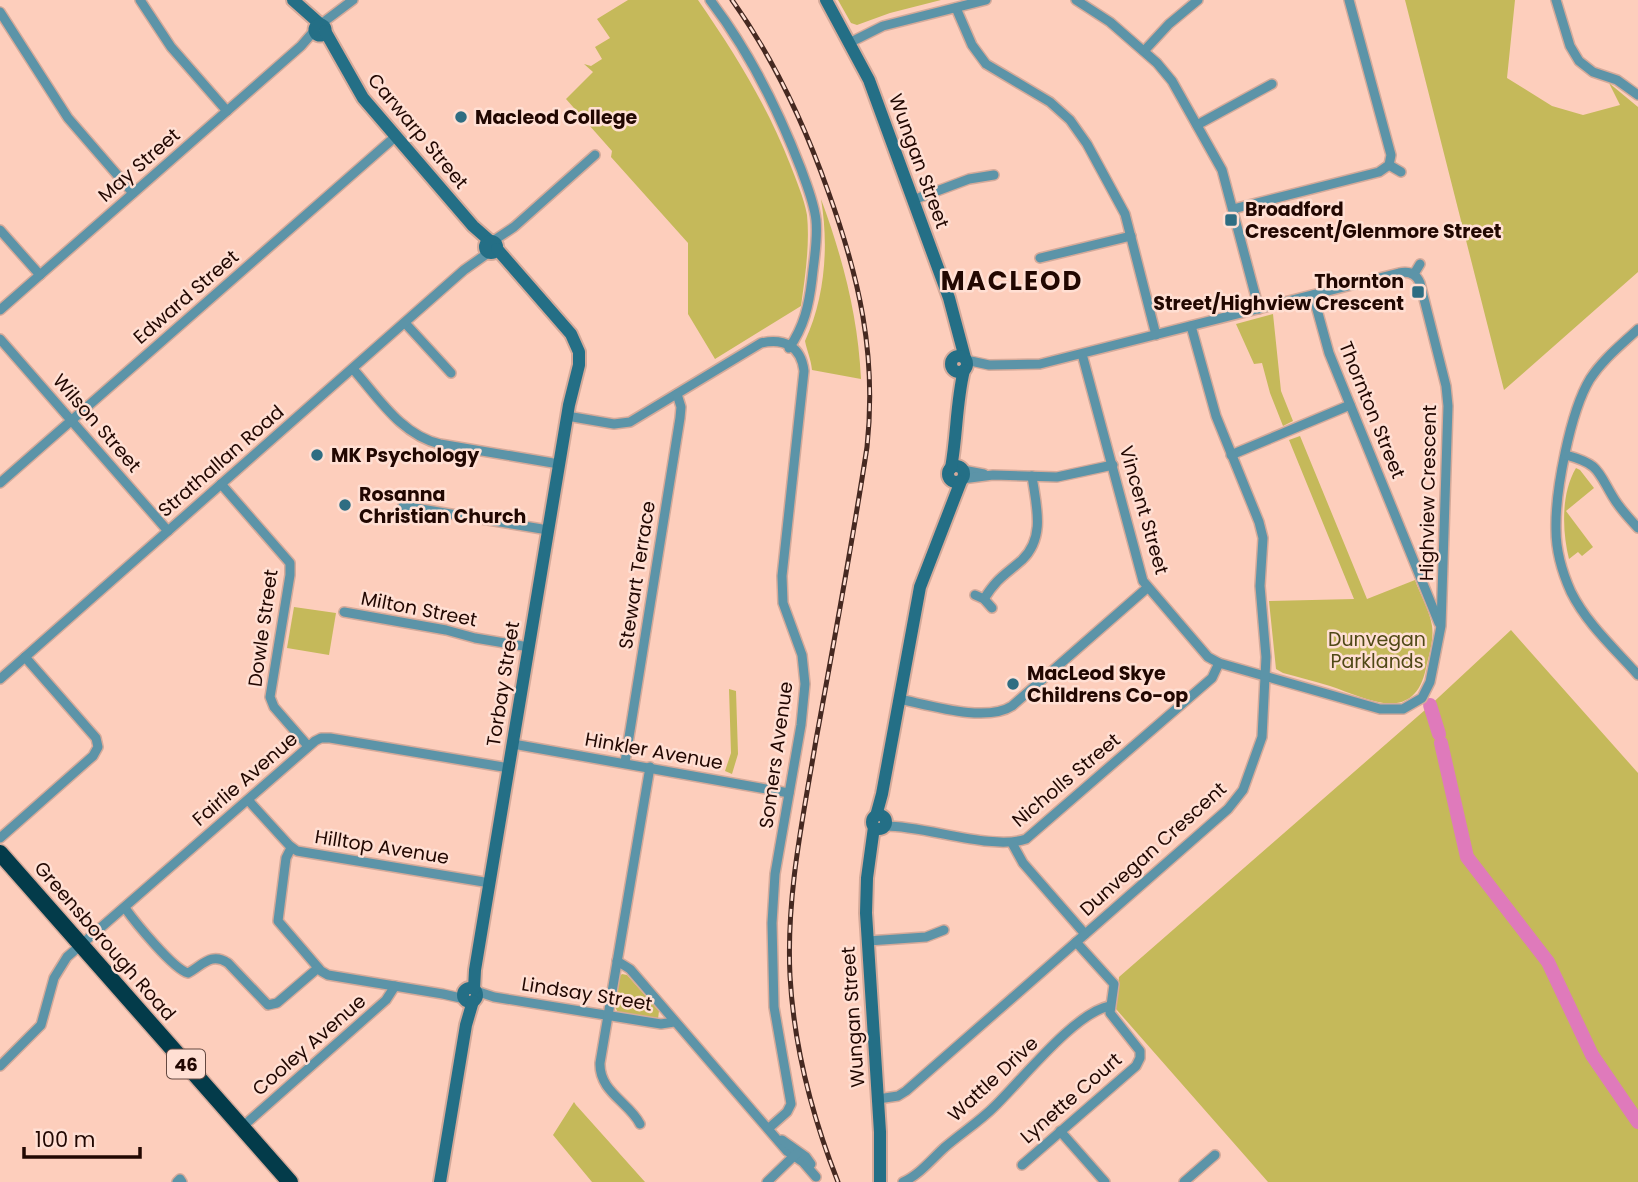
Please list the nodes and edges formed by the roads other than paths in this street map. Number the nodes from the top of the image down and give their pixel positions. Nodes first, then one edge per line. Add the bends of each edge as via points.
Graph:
1 (140, 0) edge
2 (353, 0) edge
3 (710, 0) edge
4 (824, 0) edge
5 (986, 0) edge
6 (1076, 0) edge
7 (1198, 0) edge
8 (1349, 0) edge
9 (1556, 0) edge
10 (296, 3) edge
11 (956, 8) junction
12 (0, 12) edge
13 (320, 30) junction
14 (849, 43) junction
15 (1143, 51) junction
16 (1272, 84) dead end
17 (1638, 95) edge
18 (227, 111) junction
19 (1197, 125) junction
20 (395, 137) junction
21 (595, 155) dead end
22 (1389, 164) junction
23 (1401, 172) dead end
24 (994, 176) dead end
25 (133, 193) junction
26 (913, 200) junction
27 (1233, 209) junction
28 (0, 230) edge
29 (1131, 236) junction
30 (491, 247) junction
31 (1040, 258) dead end
32 (1420, 264) dead end
33 (1413, 274) junction
34 (40, 275) junction
35 (1313, 295) junction
36 (1259, 309) junction
37 (0, 310) edge
38 (405, 323) junction
39 (1191, 326) junction
40 (1638, 329) edge
41 (1156, 335) junction
42 (0, 339) edge
43 (786, 346) junction
44 (576, 352) joint
45 (1083, 354) junction
46 (961, 364) junction
47 (353, 369) junction
48 (451, 373) dead end
49 (677, 394) junction
50 (1350, 405) junction
51 (568, 411) junction
52 (72, 421) junction
53 (1231, 454) junction
54 (1566, 455) junction
55 (559, 464) junction
56 (1113, 465) junction
57 (958, 474) junction
58 (1032, 476) junction
59 (0, 483) edge
60 (221, 484) junction
61 (403, 506) dead end
62 (1638, 528) edge
63 (548, 530) junction
64 (168, 531) junction
65 (1420, 575) junction
66 (1147, 588) junction
67 (1443, 588) junction
68 (975, 595) dead end
69 (984, 599) junction
70 (1442, 600) junction
71 (1429, 602) junction
72 (992, 608) dead end
73 (344, 612) dead end
74 (1441, 626) junction
75 (529, 647) junction
76 (25, 657) junction
77 (1219, 663) junction
78 (1638, 675) edge
79 (1266, 676) junction
80 (0, 679) edge
81 (899, 699) junction
82 (1409, 707) joint
83 (513, 744) junction
84 (308, 746) junction
85 (625, 762) junction
86 (650, 767) junction
87 (509, 768) junction
88 (789, 793) junction
89 (248, 800) junction
90 (881, 822) junction
91 (0, 838) edge
92 (1012, 843) junction
93 (291, 848) junction
94 (0, 853) edge
95 (490, 883) junction
96 (125, 908) junction
97 (944, 930) dead end
98 (1085, 934) junction
99 (868, 941) junction
100 (1076, 942) junction
101 (81, 946) junction
102 (617, 965) junction
103 (318, 968) junction
104 (395, 986) junction
105 (470, 995) junction
106 (1110, 1006) junction
107 (608, 1016) junction
108 (674, 1022) junction
109 (0, 1066) edge
110 (878, 1099) junction
111 (640, 1124) dead end
112 (242, 1127) junction
113 (769, 1128) junction
114 (1060, 1131) junction
115 (796, 1154) junction
116 (1215, 1155) dead end
117 (1022, 1165) dead end
118 (817, 1180) edge
119 (290, 1182) edge
120 (440, 1182) edge
121 (767, 1182) edge
122 (880, 1182) edge
123 (903, 1182) edge
124 (1105, 1182) edge
125 (1184, 1182) edge

1 - 18 street via 171,47
2 - 13 street, May Street
3 - 43 street via 765,87 811,197 816,239 810,301
4 - 14 street, Wungan Street
5 - 11 street
6 - 15 street via 1099,13
7 - 15 street
8 - 22 street via 1391,155
9 - 17 street via 1578,61
10 - 13 street, Carwarp Street
11 - 14 street via 883,26
11 - 29 street via 965,33 986,64 1050,102 1079,131 1120,203
12 - 25 street via 68,118
13 - 18 street, May Street
13 - 20 street, Carwarp Street via 363,99
14 - 26 street, Wungan Street via 869,80
15 - 19 street via 1172,80
16 - 19 street
18 - 25 street, May Street
19 - 27 street via 1222,170
20 - 30 street, Carwarp Street
20 - 52 street, Edward Street
21 - 30 street, Strathallan Road
22 - 23 street
22 - 27 street via 1379,172
24 - 26 street via 969,179
25 - 34 street, May Street
26 - 46 street, Wungan Street via 950,298
27 - 36 street
28 - 34 street
29 - 31 street
29 - 41 street
30 - 38 street, Strathallan Road
30 - 44 street, Carwarp Street
32 - 33 street
33 - 35 street via 1404,272
33 - 67 street, Highview Crescent via 1420,283 1448,398
34 - 37 street, May Street
35 - 36 street
35 - 50 street, Thornton Street via 1326,346
36 - 39 street
38 - 47 street, Strathallan Road
38 - 48 street
39 - 41 street
39 - 53 street, Dunvegan Crescent via 1212,405
40 - 54 street via 1589,381
41 - 45 street
42 - 52 street, Wilson Street
43 - 49 street via 764,342 752,347
43 - 88 street, Somers Avenue via 802,379 783,603 802,656 805,684
44 - 51 street, Torbay Street
45 - 46 street via 1034,365
45 - 56 street, Vincent Street
46 - 57 street, Wungan Street
47 - 55 street via 402,424 421,438
47 - 60 street, Strathallan Road
49 - 51 street via 625,424
49 - 85 street, Stewart Terrace via 680,418
50 - 53 street
50 - 65 street, Thornton Street
51 - 55 street, Torbay Street
52 - 59 street, Edward Street
52 - 64 street, Wilson Street
53 - 79 street, Dunvegan Crescent via 1263,538 1260,586
54 - 62 street via 1597,468
54 - 78 street via 1556,520 1561,567 1588,619
55 - 63 street, Torbay Street
56 - 58 street via 1068,476
56 - 66 street, Vincent Street
57 - 58 street
57 - 81 street, Wungan Street via 951,506 920,587
58 - 69 street via 1038,519 1035,541
60 - 64 street, Strathallan Road
60 - 84 street, Dowle Street via 290,563 271,701
61 - 63 street
63 - 75 street, Torbay Street
64 - 76 street, Strathallan Road
65 - 67 street via 1430,586
65 - 71 street, Thornton Street
66 - 77 street, Vincent Street via 1208,657
66 - 81 street via 1007,709 982,714
67 - 70 street, Highview Crescent
68 - 69 street
69 - 72 street
70 - 71 street
70 - 74 street, Highview Crescent
71 - 74 street, Thornton Street
73 - 75 street, Milton Street
74 - 82 street, Highview Crescent via 1428,688
75 - 83 street, Torbay Street
76 - 80 street, Strathallan Road
76 - 91 street via 96,738 98,747
77 - 79 street, Vincent Street
77 - 92 street, Nicholls Street via 1212,678 1047,822 1026,839
79 - 82 street, Vincent Street via 1364,706 1391,711
79 - 98 street, Dunvegan Crescent via 1261,744 1239,797
81 - 90 street, Wungan Street
83 - 85 street, Hinkler Avenue
83 - 87 street, Torbay Street
84 - 87 street, Fairlie Avenue via 330,738
84 - 89 street, Fairlie Avenue
85 - 86 street, Hinkler Avenue
86 - 88 street, Hinkler Avenue
86 - 102 street
87 - 95 street, Torbay Street
88 - 113 street, Somers Avenue via 774,888 772,943 774,1007 792,1104
89 - 93 street, Hilltop Avenue
89 - 96 street, Fairlie Avenue
90 - 92 street, Nicholls Street
90 - 99 street, Wungan Street via 872,849 866,897
92 - 98 street via 1023,863
93 - 95 street, Hilltop Avenue
93 - 103 street via 278,921
94 - 101 highway, Greensborough Road / 46
95 - 105 street, Torbay Street
96 - 101 street, Fairlie Avenue
96 - 103 street via 179,969 188,973 207,960 220,958 268,1005 277,1003
97 - 99 street via 926,937
98 - 100 street, Dunvegan Crescent
99 - 110 street, Wungan Street
100 - 106 street via 1114,984
100 - 110 street, Dunvegan Crescent via 906,1091
101 - 109 street, Fairlie Avenue via 66,957 57,972 36,1033
101 - 112 highway, Greensborough Road / 46
102 - 107 street
102 - 108 street, Lindsay Street via 635,978
103 - 104 street, Lindsay Street via 328,975
104 - 105 street, Lindsay Street
104 - 112 street, Cooley Avenue via 386,1000
105 - 107 street, Lindsay Street
105 - 120 street, Torbay Street
106 - 114 street, Lynette Court via 1112,1017 1141,1056 1136,1066
106 - 123 street, Wattle Drive via 1078,1024 992,1109
107 - 108 street, Lindsay Street via 666,1025
107 - 111 street via 602,1078
108 - 113 street, Lindsay Street
110 - 122 street, Wungan Street
112 - 119 highway, Greensborough Road / 46
113 - 115 street, Lindsay Street
114 - 117 street, Lynette Court
114 - 124 street
115 - 118 street, Lindsay Street via 811,1163
115 - 121 street
116 - 125 street

